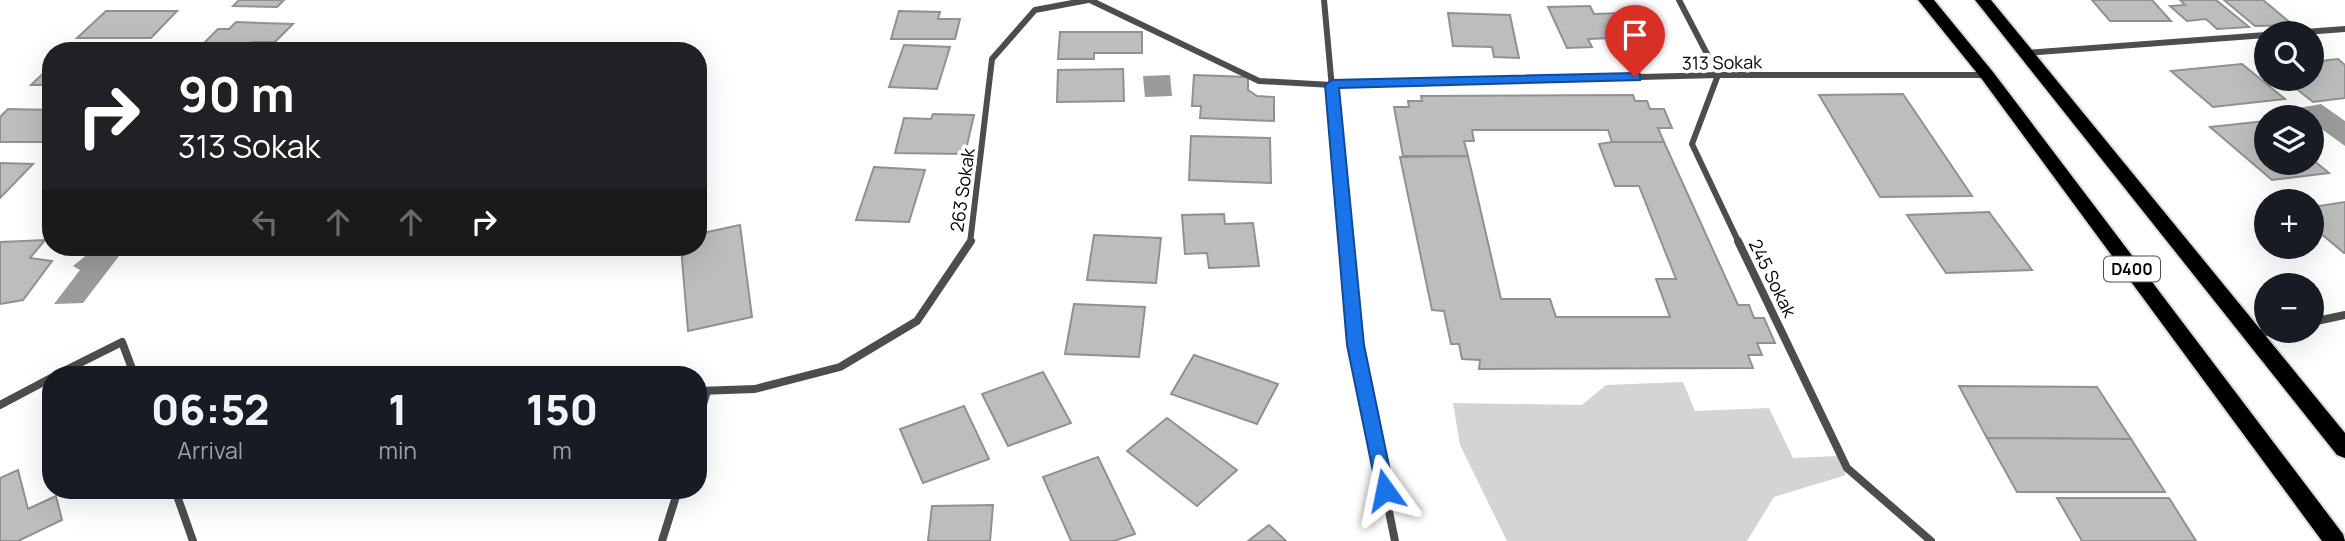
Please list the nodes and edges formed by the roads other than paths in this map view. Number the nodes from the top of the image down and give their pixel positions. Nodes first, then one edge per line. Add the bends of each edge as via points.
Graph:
1 (1089, 0) edge
2 (1324, 0) edge
3 (1679, 0) edge
4 (1926, 0) edge
5 (1983, 0) edge
6 (2345, 29) edge
7 (2324, 31) edge
8 (2254, 36) edge
9 (2026, 53) junction
10 (1718, 75) junction
11 (1987, 75) junction
12 (1332, 85) junction
13 (2345, 315) edge
14 (2324, 319) edge
15 (2254, 324) edge
16 (2269, 343) edge
17 (74, 366) edge
18 (131, 366) edge
19 (42, 383) edge
20 (707, 391) edge
21 (0, 405) edge
22 (2345, 449) edge
23 (177, 499) edge
24 (675, 499) edge
25 (193, 541) edge
26 (662, 541) edge
27 (1395, 541) edge
28 (1931, 541) edge
29 (2335, 541) edge

1 - 12 street, 263 Sokak via 1258,82
1 - 20 street, 263 Sokak via 1035,10 992,59 972,240 917,321 840,367 755,389
2 - 12 street
3 - 10 street
4 - 11 highway, D400
5 - 9 highway, D400
6 - 7 street
8 - 9 street
9 - 15 highway, D400
10 - 11 street, 313 Sokak
10 - 12 street, 313 Sokak
10 - 28 street, 245 Sokak via 1692,144 1847,468
11 - 29 highway, D400
12 - 27 street via 1356,345
13 - 14 street
16 - 22 highway, D400
17 - 18 street via 122,342
19 - 21 street
23 - 25 street
24 - 26 street

